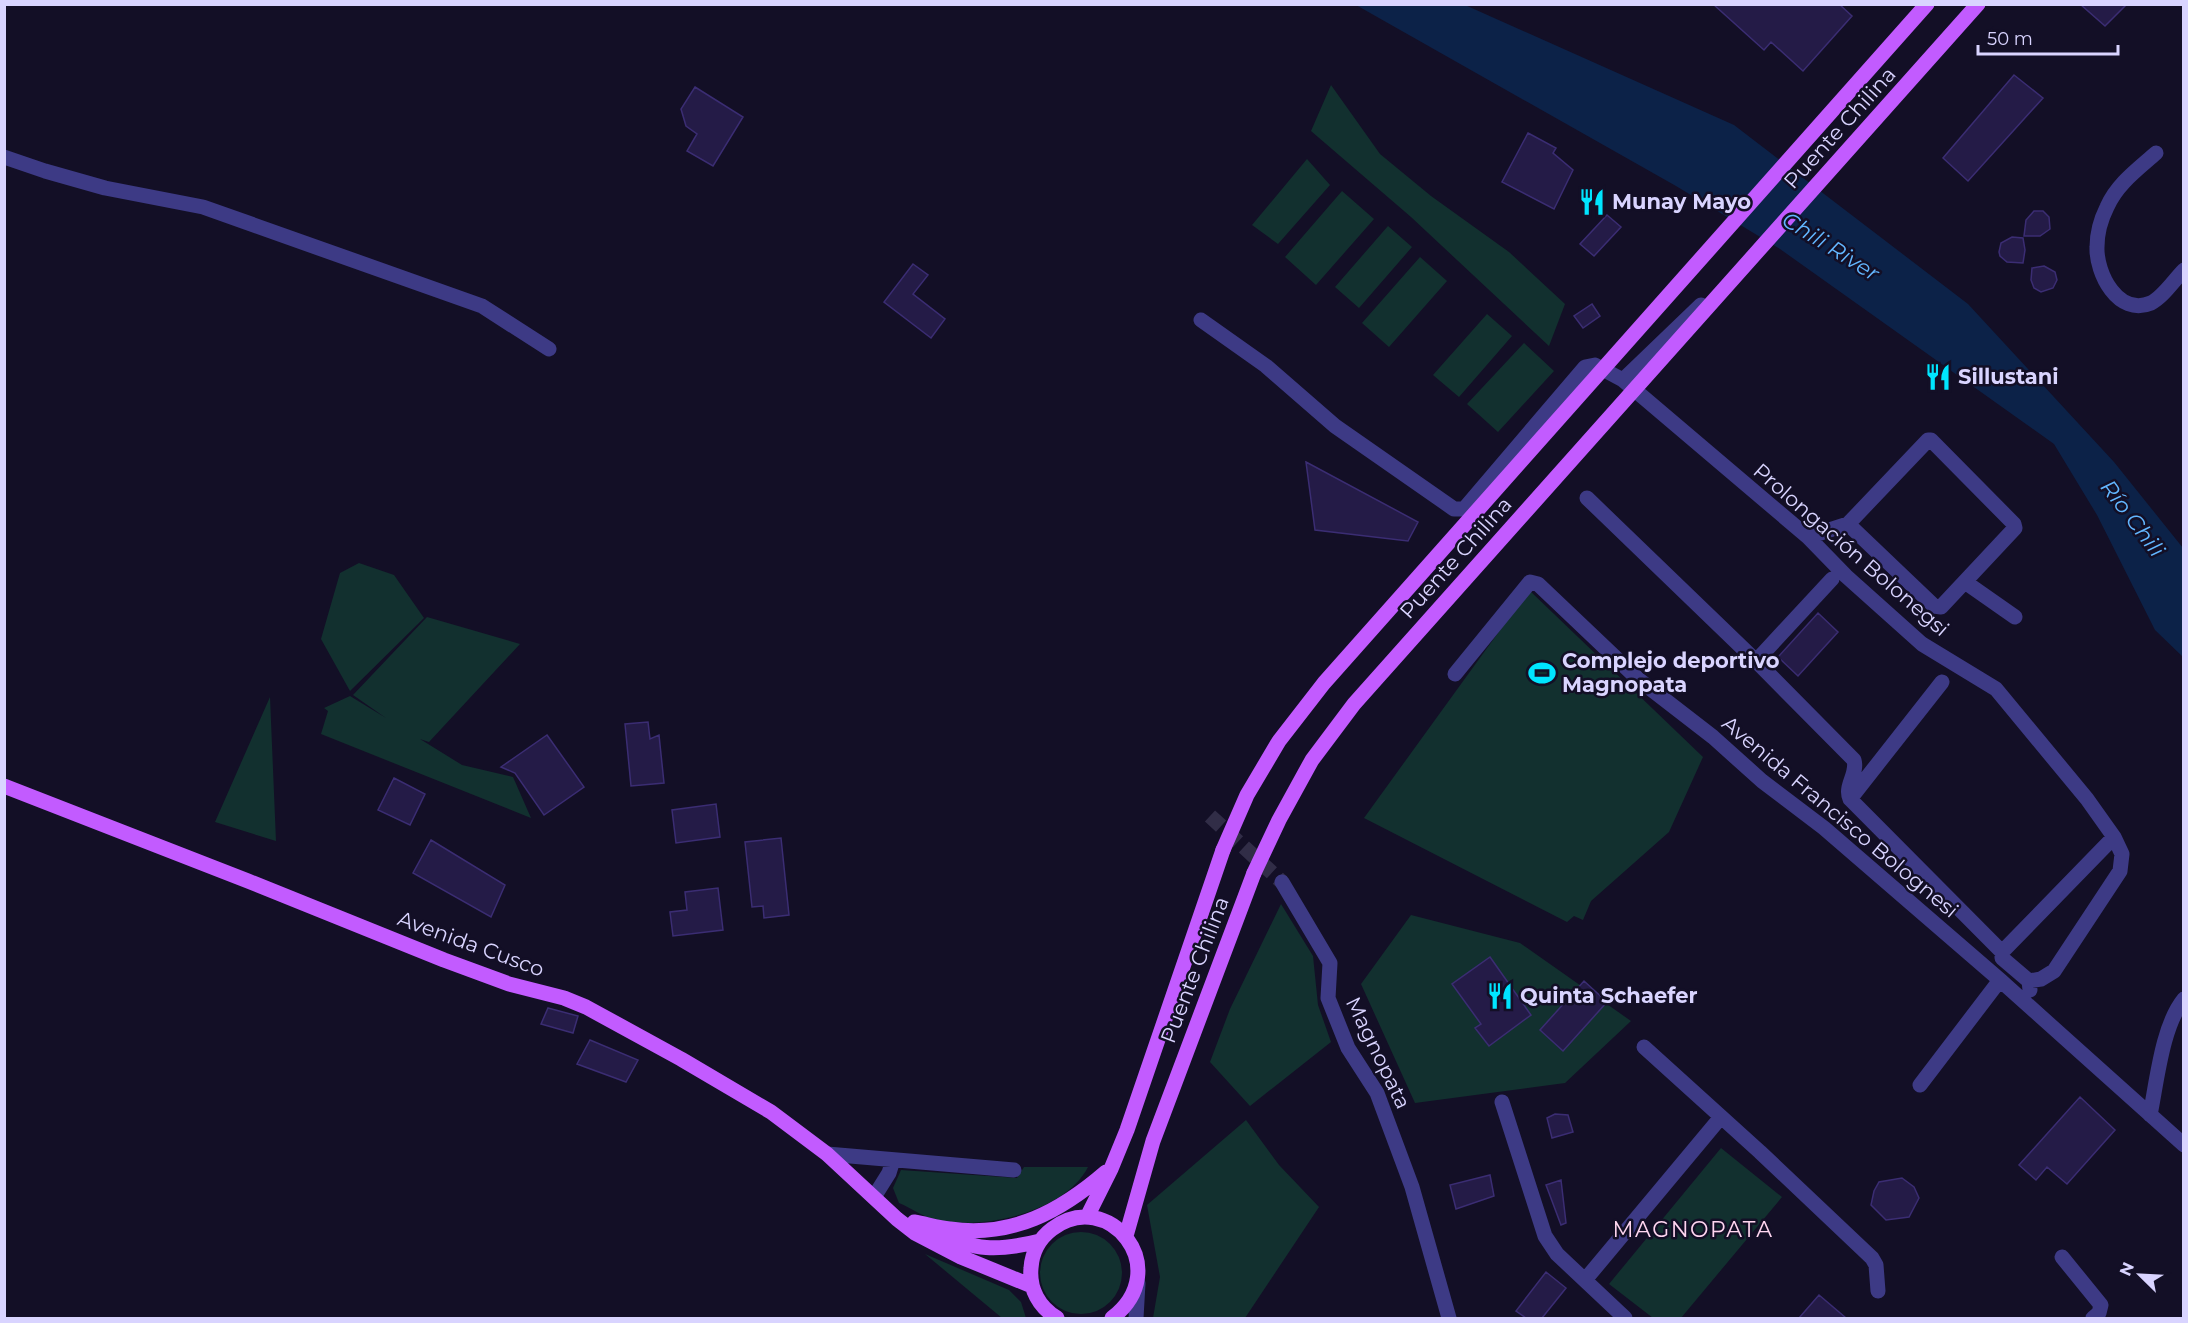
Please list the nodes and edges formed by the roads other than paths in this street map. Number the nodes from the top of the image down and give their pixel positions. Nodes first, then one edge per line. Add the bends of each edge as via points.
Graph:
1 (1927, 4) edge
2 (1978, 4) edge
3 (2156, 153) dead end
4 (4, 157) edge
5 (2184, 270) edge
6 (1724, 281) dead end
7 (1201, 320) dead end
8 (549, 349) dead end
9 (1623, 380) junction
10 (1587, 498) dead end
11 (1848, 524) junction
12 (1808, 537) junction
13 (1832, 579) dead end
14 (1965, 582) junction
15 (2015, 617) dead end
16 (1756, 661) junction
17 (1455, 674) dead end
18 (1942, 682) dead end
19 (4, 786) edge
20 (1850, 799) junction
21 (2114, 837) junction
22 (1282, 882) tunnel mouth
23 (2002, 954) junction
24 (2000, 980) junction
25 (2030, 981) junction
26 (2184, 999) edge
27 (2031, 1008) junction
28 (1644, 1047) dead end
29 (1920, 1085) dead end
30 (1502, 1102) dead end
31 (2150, 1115) junction
32 (1721, 1117) junction
33 (2184, 1145) edge
34 (827, 1154) junction
35 (893, 1160) junction
36 (1111, 1169) junction
37 (1014, 1170) dead end
38 (874, 1197) junction
39 (887, 1207) junction
40 (1087, 1217) junction
41 (914, 1222) junction
42 (1126, 1236) junction
43 (1040, 1240) junction
44 (2062, 1257) dead end
45 (1138, 1278) junction
46 (1585, 1280) junction
47 (1878, 1291) dead end
48 (1035, 1293) junction
49 (1038, 1318) edge
50 (1057, 1318) edge
51 (1112, 1318) edge
52 (1136, 1318) edge
53 (1449, 1318) edge
54 (1625, 1318) edge
55 (2093, 1318) edge

1 - 36 main road, Puente Chilina, bridge via 1324,683 1279,741 1247,795 1223,850
2 - 42 main road, Puente Chilina, bridge via 1354,704 1312,760 1254,873 1153,1141
3 - 5 street via 2125,181 2108,204 2098,232 2098,260 2117,296 2137,305 2155,301
4 - 8 street via 105,188 203,207 482,306
6 - 9 street
7 - 9 street, Prolongación Bolonegsi via 1266,366 1335,426 1460,511 1585,367 1595,365
9 - 12 street, Prolongación Bolonegsi
10 - 16 street
11 - 12 street
11 - 14 street via 1934,606 1941,607
11 - 14 street via 1925,441 1931,440 2015,528
12 - 21 street, Prolongación Bolonegsi via 1922,644 1996,689
13 - 16 street
14 - 15 street
16 - 20 street via 1854,760 1856,769 1847,792
17 - 24 street, Avenida Francisco Bolognesi via 1530,582 1538,584 1638,679 1824,828
18 - 20 street
19 - 34 main road, Avenida Cusco via 444,960 586,1007 771,1112
20 - 23 street
21 - 23 street
21 - 25 street via 2122,854 2120,871 2054,970
22 - 53 street, Magnopata via 1330,963 1328,998 1348,1048 1377,1092 1412,1187
23 - 25 street
24 - 27 street, Avenida Francisco Bolognesi
24 - 29 street
25 - 27 street
26 - 31 street via 2176,1008 2162,1054
27 - 31 street, Avenida Francisco Bolognesi
28 - 32 street
30 - 46 street via 1545,1236 1557,1254
31 - 33 street, Avenida Francisco Bolognesi
32 - 46 street
32 - 47 street via 1872,1258
34 - 35 street
34 - 38 main road, Avenida Cusco
35 - 37 street
35 - 38 street
36 - 40 main road, Puente Chilina
36 - 41 main road via 1052,1212 1020,1224 952,1230
38 - 39 main road, Avenida Cusco
39 - 41 main road, Avenida Cusco
39 - 48 main road, Avenida Cusco via 930,1242
40 - 42 main road via 1112,1225
40 - 43 main road via 1065,1221
41 - 43 main road, Avenida Cusco via 976,1247 998,1249
42 - 45 main road via 1136,1256
43 - 48 main road via 1031,1263
44 - 55 street via 2101,1305
45 - 51 main road via 1131,1299
45 - 52 street
46 - 54 street
48 - 49 main road
48 - 50 main road via 1044,1308

